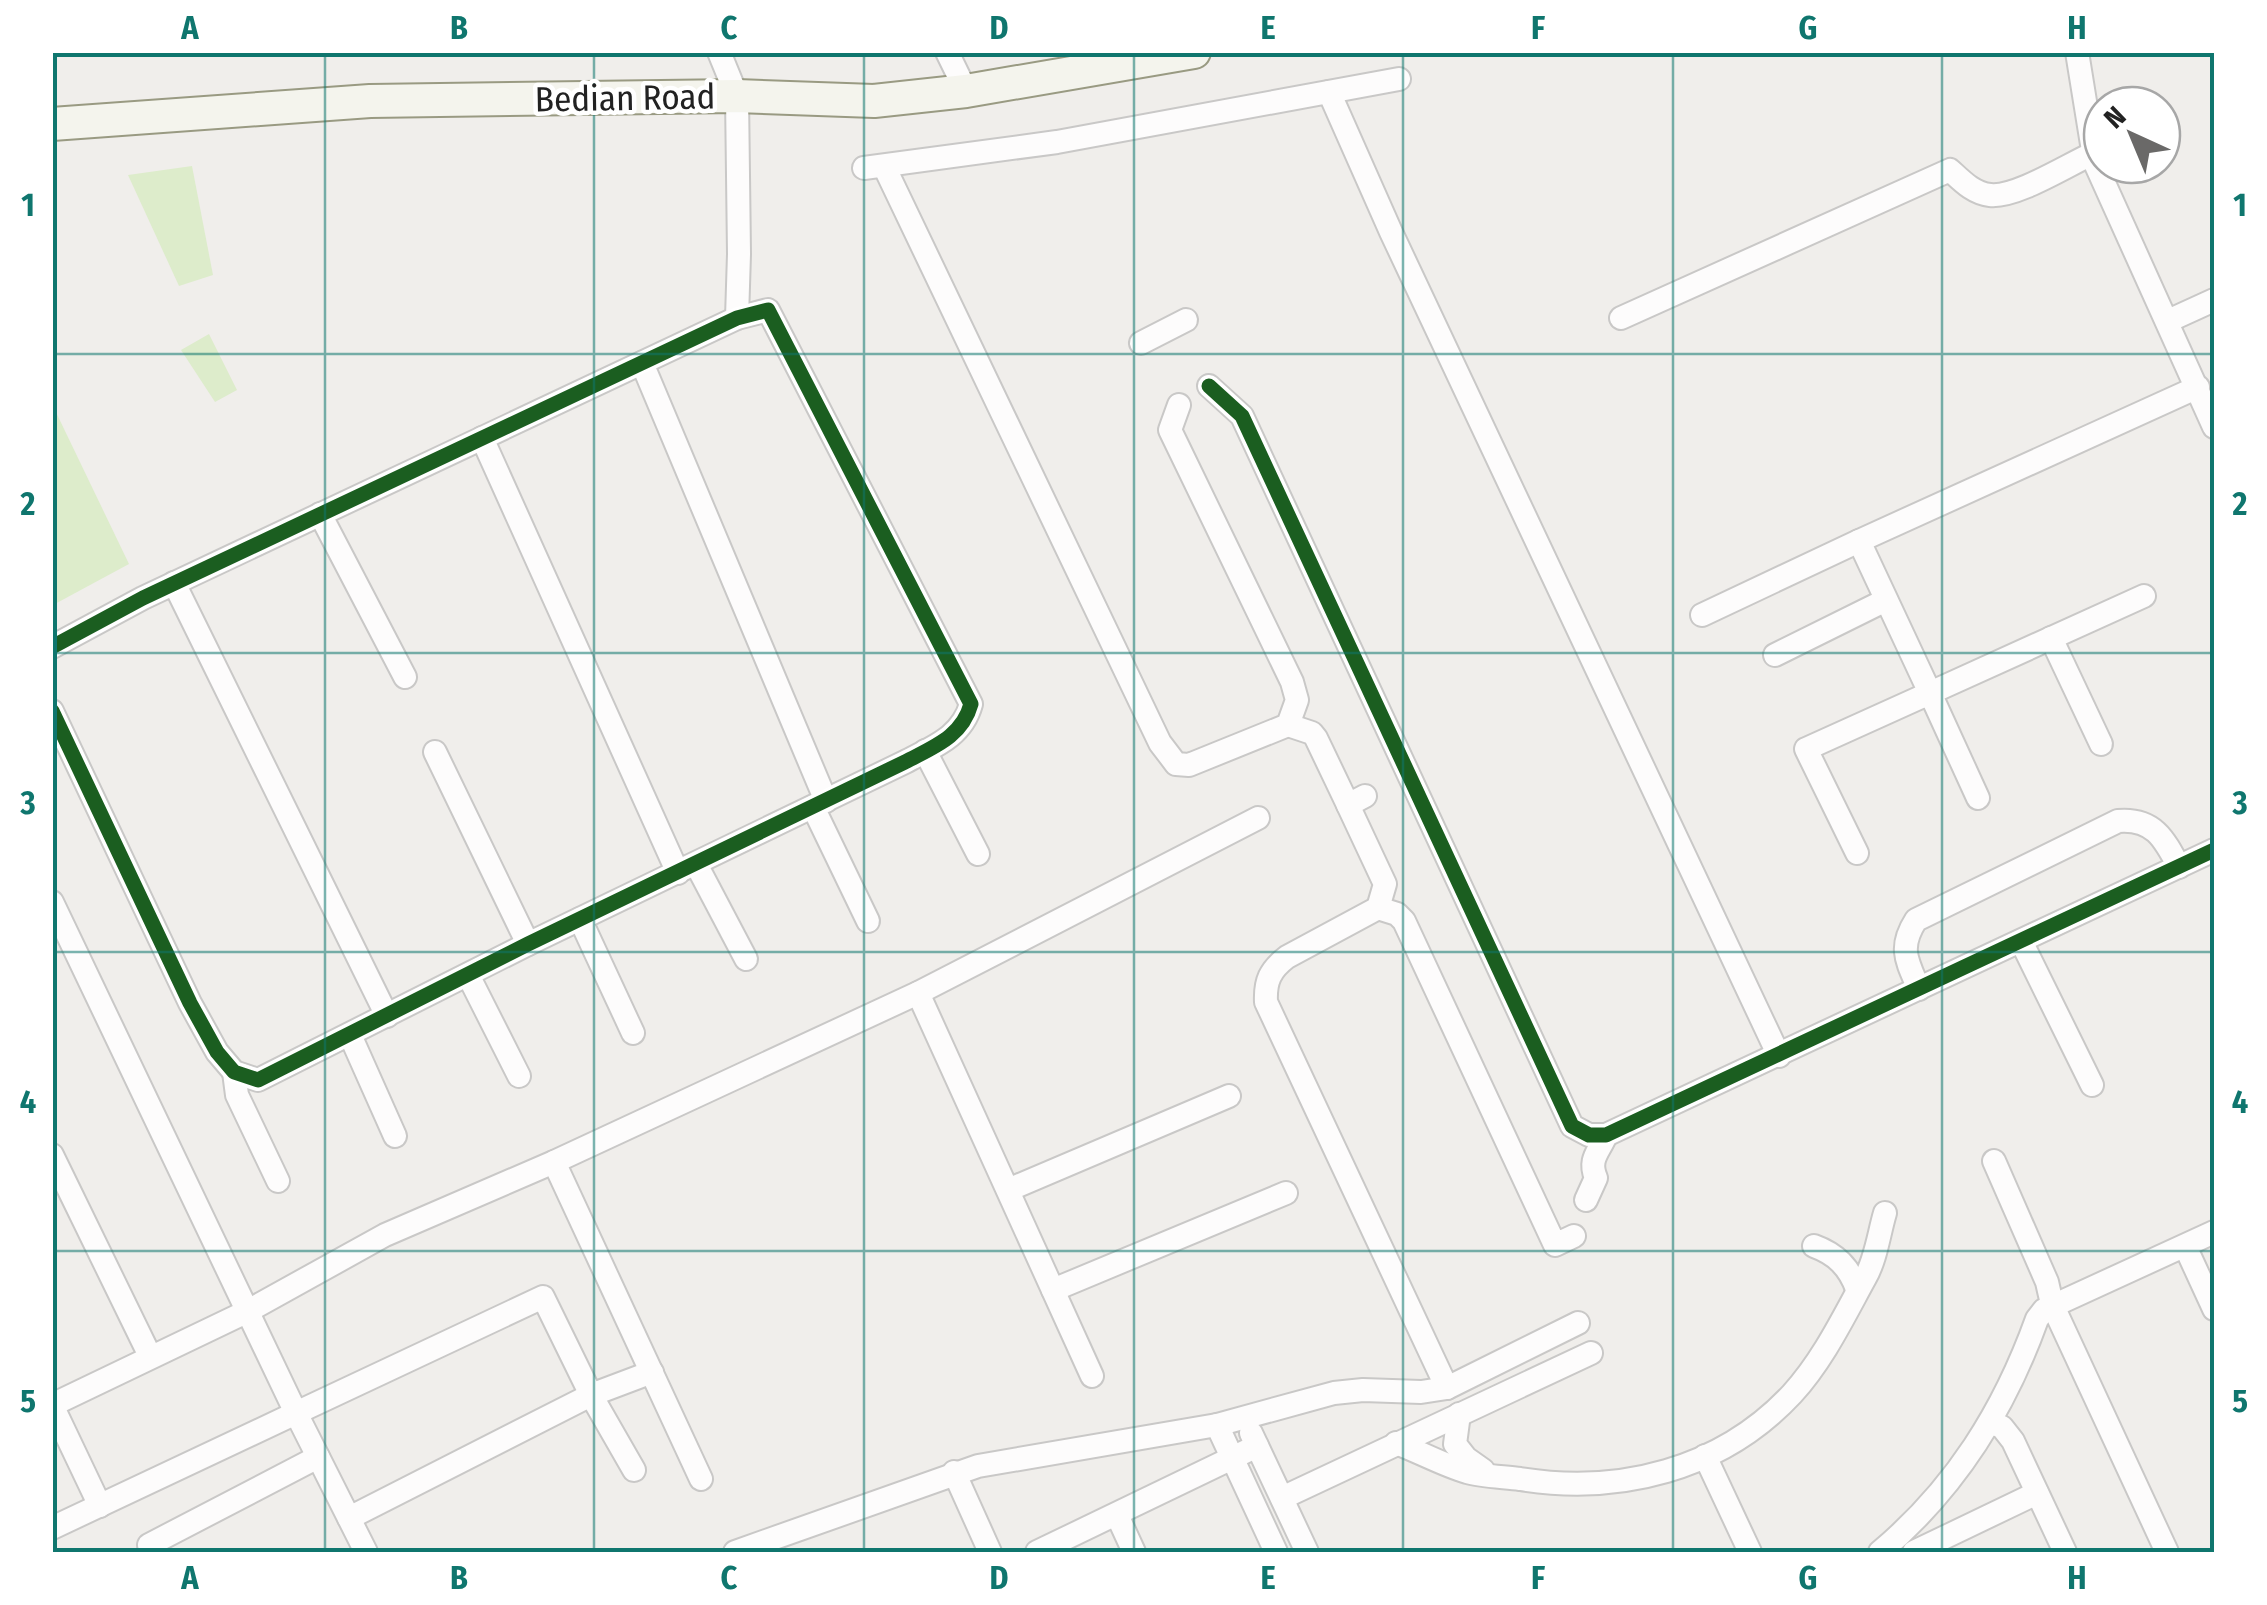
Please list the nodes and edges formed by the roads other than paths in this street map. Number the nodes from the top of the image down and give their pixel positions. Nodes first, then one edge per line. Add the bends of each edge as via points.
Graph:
1 (718, 52) edge
2 (947, 52) edge
3 (1194, 52) edge
4 (2078, 52) edge
5 (1399, 79) dead end
6 (2083, 85) edge
7 (966, 92) junction
8 (1329, 92) junction
9 (737, 96) junction
10 (52, 124) edge
11 (2082, 158) edge
12 (2106, 185) edge
13 (2214, 300) edge
14 (737, 318) junction
15 (1622, 318) dead end
16 (1186, 320) dead end
17 (2168, 321) junction
18 (1141, 343) dead end
19 (642, 363) junction
20 (1209, 386) dead end
21 (2198, 388) junction
22 (1179, 405) dead end
23 (2214, 426) edge
24 (482, 438) junction
25 (320, 514) junction
26 (1858, 542) junction
27 (174, 583) junction
28 (2144, 596) dead end
29 (1886, 600) junction
30 (1702, 615) dead end
31 (2050, 638) junction
32 (52, 646) edge
33 (1774, 655) dead end
34 (405, 678) dead end
35 (1930, 693) junction
36 (52, 711) edge
37 (1288, 725) junction
38 (2101, 744) dead end
39 (925, 751) junction
40 (435, 752) dead end
41 (1978, 798) dead end
42 (819, 804) junction
43 (1258, 818) dead end
44 (2214, 850) edge
45 (1857, 853) dead end
46 (978, 854) dead end
47 (2179, 867) junction
48 (687, 868) junction
49 (52, 902) edge
50 (1378, 908) junction
51 (580, 919) junction
52 (868, 920) dead end
53 (2022, 941) junction
54 (528, 944) junction
55 (746, 958) dead end
56 (468, 975) junction
57 (1919, 990) junction
58 (918, 994) junction
59 (387, 1016) junction
60 (633, 1033) dead end
61 (350, 1034) junction
62 (1778, 1056) junction
63 (234, 1072) junction
64 (519, 1076) dead end
65 (2092, 1084) dead end
66 (1229, 1096) dead end
67 (1606, 1134) junction
68 (395, 1136) dead end
69 (52, 1155) edge
70 (1994, 1161) dead end
71 (554, 1162) junction
72 (278, 1181) dead end
73 (1008, 1190) junction
74 (1286, 1193) dead end
75 (1586, 1200) dead end
76 (1885, 1212) dead end
77 (2214, 1232) edge
78 (1574, 1236) dead end
79 (1814, 1246) dead end
80 (2185, 1246) junction
81 (1858, 1288) junction
82 (1053, 1290) junction
83 (2052, 1304) junction
84 (2214, 1309) edge
85 (246, 1312) junction
86 (1578, 1323) dead end
87 (1591, 1353) dead end
88 (150, 1356) junction
89 (652, 1372) junction
90 (1092, 1376) dead end
91 (1447, 1388) junction
92 (591, 1395) junction
93 (52, 1405) edge
94 (296, 1413) junction
95 (1459, 1414) junction
96 (1242, 1416) junction
97 (1992, 1423) junction
98 (1217, 1425) junction
99 (1396, 1443) junction
100 (1257, 1446) junction
101 (1705, 1456) junction
102 (318, 1458) junction
103 (1233, 1460) junction
104 (634, 1470) dead end
105 (954, 1472) junction
106 (1486, 1472) junction
107 (700, 1479) dead end
108 (2037, 1494) junction
109 (1282, 1498) junction
110 (100, 1506) junction
111 (1117, 1515) junction
112 (349, 1518) junction
113 (52, 1528) edge
114 (152, 1552) edge
115 (366, 1552) edge
116 (734, 1552) edge
117 (990, 1552) edge
118 (1037, 1552) edge
119 (1134, 1552) edge
120 (1276, 1552) edge
121 (1307, 1552) edge
122 (1750, 1552) edge
123 (1880, 1552) edge
124 (1914, 1552) edge
125 (2065, 1552) edge
126 (2167, 1552) edge

1 - 9 street
2 - 7 street
3 - 7 main road, Bedian Road
4 - 6 street
5 - 8 street
7 - 9 main road, Bedian Road via 874,101
8 - 37 street via 1057,142 874,167 1166,755 1176,764 1205,761
8 - 62 street
9 - 10 main road, Bedian Road via 370,101
9 - 14 street
11 - 15 street via 1992,196 1969,188 1950,170
12 - 17 street
13 - 17 street
14 - 19 street
14 - 39 street via 768,310 971,704 966,723
16 - 18 street
17 - 21 street
19 - 24 street
19 - 42 street
20 - 67 street via 1242,416 1549,1097 1572,1126
21 - 23 street
21 - 26 street
22 - 37 street via 1170,430 1300,678
24 - 25 street
24 - 48 street
25 - 27 street
25 - 34 street
26 - 29 street
26 - 30 street
27 - 32 street
27 - 59 street
28 - 31 street
29 - 33 street
29 - 35 street
31 - 35 street
31 - 38 street
35 - 41 street
35 - 45 street via 1806,749
36 - 63 street via 190,1003
37 - 50 street via 1316,738 1357,800 1385,884
39 - 42 street
39 - 46 street
40 - 54 street
42 - 48 street
42 - 52 street
43 - 58 street
44 - 47 street
47 - 53 street
47 - 57 street via 2160,832 2118,821 1916,920 1905,947
48 - 51 street
48 - 55 street
49 - 85 street
50 - 78 street via 1397,914 1424,945 1555,1244
50 - 91 street via 1276,966 1265,983 1266,1002
51 - 54 street
51 - 60 street
53 - 57 street
53 - 65 street
54 - 56 street
56 - 59 street
56 - 64 street
57 - 62 street
58 - 71 street
58 - 73 street
59 - 61 street
61 - 63 street via 258,1080
61 - 68 street
62 - 67 street
63 - 72 street via 237,1095
66 - 73 street
67 - 75 street via 1592,1158 1596,1178
69 - 88 street
70 - 83 street
71 - 85 street via 385,1234
71 - 89 street
73 - 82 street
74 - 82 street
76 - 81 street
77 - 80 street
79 - 81 street via 1837,1257
80 - 83 street
80 - 84 street
81 - 101 street via 1826,1350 1790,1396
82 - 90 street
83 - 97 street via 2037,1319
83 - 126 street
85 - 88 street
85 - 94 street
86 - 91 street
87 - 95 street
88 - 93 street
89 - 92 street
89 - 107 street
91 - 96 street via 1334,1393
92 - 94 street via 543,1297
92 - 104 street
92 - 112 street
93 - 110 street
94 - 102 street
94 - 110 street
95 - 99 street
95 - 106 street via 1455,1444
96 - 98 street
96 - 100 street
97 - 108 street via 2013,1441
97 - 123 street via 1942,1494
98 - 103 street
98 - 105 street
99 - 106 street via 1471,1474
99 - 109 street
100 - 103 street
100 - 109 street
101 - 106 street via 1635,1481 1594,1486
101 - 122 street
102 - 112 street
102 - 114 street via 148,1545
103 - 111 street
103 - 120 street
105 - 116 street
105 - 117 street
108 - 124 street
108 - 125 street
109 - 121 street
110 - 113 street
111 - 118 street
111 - 119 street
112 - 115 street

